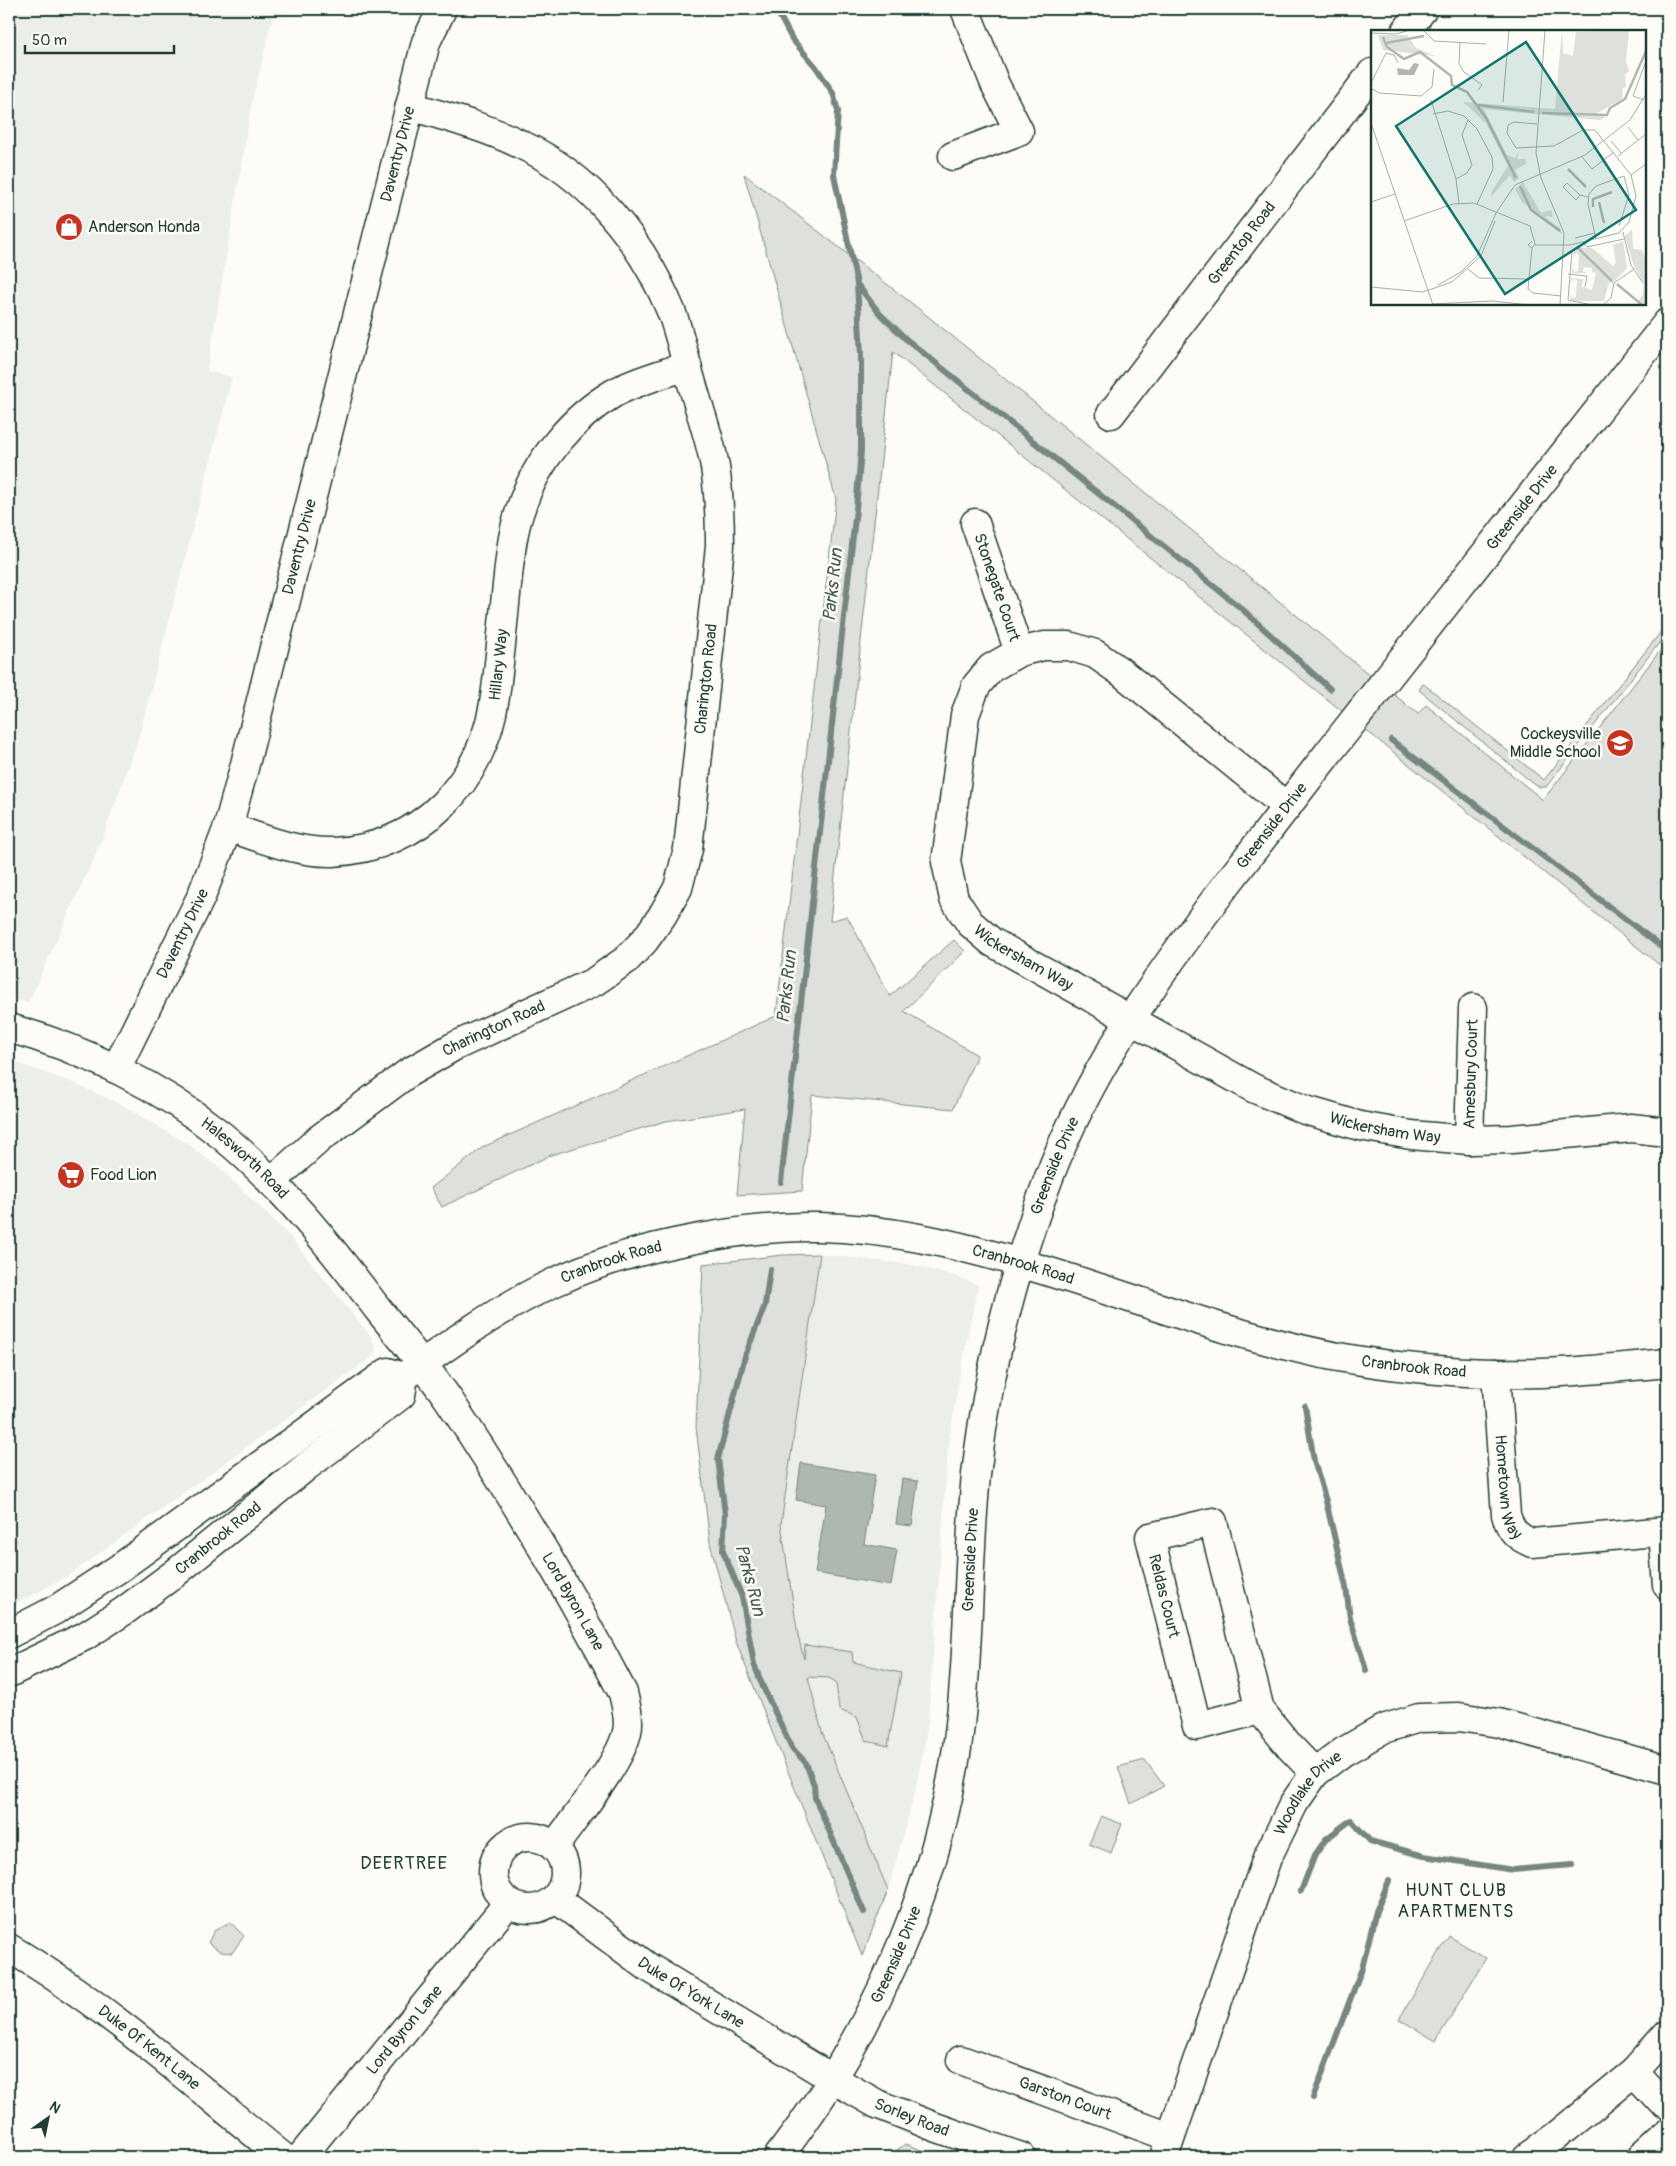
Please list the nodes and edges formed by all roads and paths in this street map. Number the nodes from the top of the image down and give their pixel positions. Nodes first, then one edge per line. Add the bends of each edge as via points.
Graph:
1 (442, 9) edge
2 (965, 9) edge
3 (1423, 9) edge
4 (1407, 30) edge
5 (1371, 74) edge
6 (410, 106) junction
7 (953, 156) dead end
8 (1667, 323) edge
9 (687, 366) junction
10 (1111, 414) dead end
11 (975, 523) dead end
12 (1019, 652) junction
13 (1287, 806) junction
14 (228, 827) junction
15 (1473, 1008) dead end
16 (1129, 1020) junction
17 (9, 1028) edge
18 (116, 1069) junction
19 (1667, 1132) edge
20 (1469, 1140) junction
21 (271, 1182) junction
22 (1020, 1263) junction
23 (1667, 1364) edge
24 (413, 1371) junction
25 (1496, 1373) junction
26 (1665, 1532) edge
27 (1667, 1584) edge
28 (9, 1634) edge
29 (9, 1673) edge
30 (1260, 1710) junction
31 (1667, 1770) edge
32 (1315, 1772) junction
33 (554, 1847) junction
34 (555, 1898) junction
35 (508, 1903) junction
36 (9, 1948) edge
37 (1667, 2035) edge
38 (961, 2060) dead end
39 (1634, 2072) junction
40 (833, 2080) junction
41 (1667, 2108) edge
42 (1667, 2134) edge
43 (1167, 2147) edge
44 (1015, 2156) edge
45 (283, 2157) edge
46 (301, 2157) edge
47 (778, 2157) edge
48 (1527, 2157) edge
49 (1642, 2157) edge

1 - 6 street, Daventry Drive via 426,42
2 - 7 street via 995,84 1019,131
3 - 4 street
5 - 10 street, Greentop Road
6 - 9 street, Charington Road via 486,129 522,144 562,169 594,196 626,230 650,266 672,312
6 - 14 street, Daventry Drive
8 - 13 street, Greenside Drive
9 - 14 street, Hillary Way via 616,392 587,411 539,470 522,504 511,545 495,698 486,737 475,763 454,794 426,819 396,837 366,848 332,852 295,848
9 - 21 street, Charington Road via 714,466 720,546 688,849 678,888 646,940 626,960 594,982 453,1047 408,1073 319,1139
11 - 12 street, Stonegate Court
12 - 13 street, Wickersham Way via 1044,646 1069,646 1094,654 1121,672
12 - 16 street, Wickersham Way via 991,668 976,686 965,715 946,862 954,899 970,923 992,942
13 - 16 street, Greenside Drive via 1163,969
14 - 18 street, Daventry Drive via 201,897
15 - 20 street, Amesbury Court
16 - 20 street, Wickersham Way via 1252,1088 1305,1110 1360,1126
16 - 22 street, Greenside Drive via 1102,1067 1048,1179
17 - 18 street, Halesworth Road
18 - 21 street, Halesworth Road via 219,1134
19 - 20 street, Wickersham Way via 1631,1128
21 - 24 street, Halesworth Road via 329,1246
22 - 24 street, Cranbrook Road via 954,1245 864,1230 820,1226 735,1232 626,1255 572,1275 494,1316
22 - 25 street, Cranbrook Road via 1294,1347 1376,1363
22 - 40 street, Greenside Drive via 997,1350 981,1442 962,1706 947,1798 925,1881 908,1926 872,2006
23 - 25 street, Cranbrook Road
24 - 28 street, Cranbrook Road via 388,1372 121,1568 57,1609
24 - 29 street, Cranbrook Road via 401,1395 174,1574 85,1636
24 - 33 street, Lord Byron Lane via 447,1398 600,1648 624,1693 627,1732 620,1750 607,1774
25 - 26 street, Hometown Way via 1506,1515 1511,1531 1532,1543
26 - 27 street
30 - 30 street, Reldas Court via 1197,1726 1150,1537 1213,1522
30 - 32 street, Reldas Court
31 - 32 street, Woodlake Drive via 1499,1723 1459,1716 1419,1718 1382,1729
32 - 43 street, Woodlake Drive via 1294,1802 1267,1858
33 - 34 street via 565,1868 563,1886
33 - 35 street via 540,1838 527,1836 510,1842 499,1852 493,1864 492,1877 497,1891
34 - 35 street via 533,1908 520,1908
34 - 40 street, Duke Of York Lane via 648,1967
35 - 46 street, Lord Byron Lane
36 - 45 street, Duke Of Kent Lane via 65,1982 107,2014
37 - 39 street
38 - 43 street, Garston Court
39 - 41 street
39 - 48 street
40 - 44 street, Sorley Road via 877,2104
40 - 47 street, Greenside Drive
42 - 49 street

